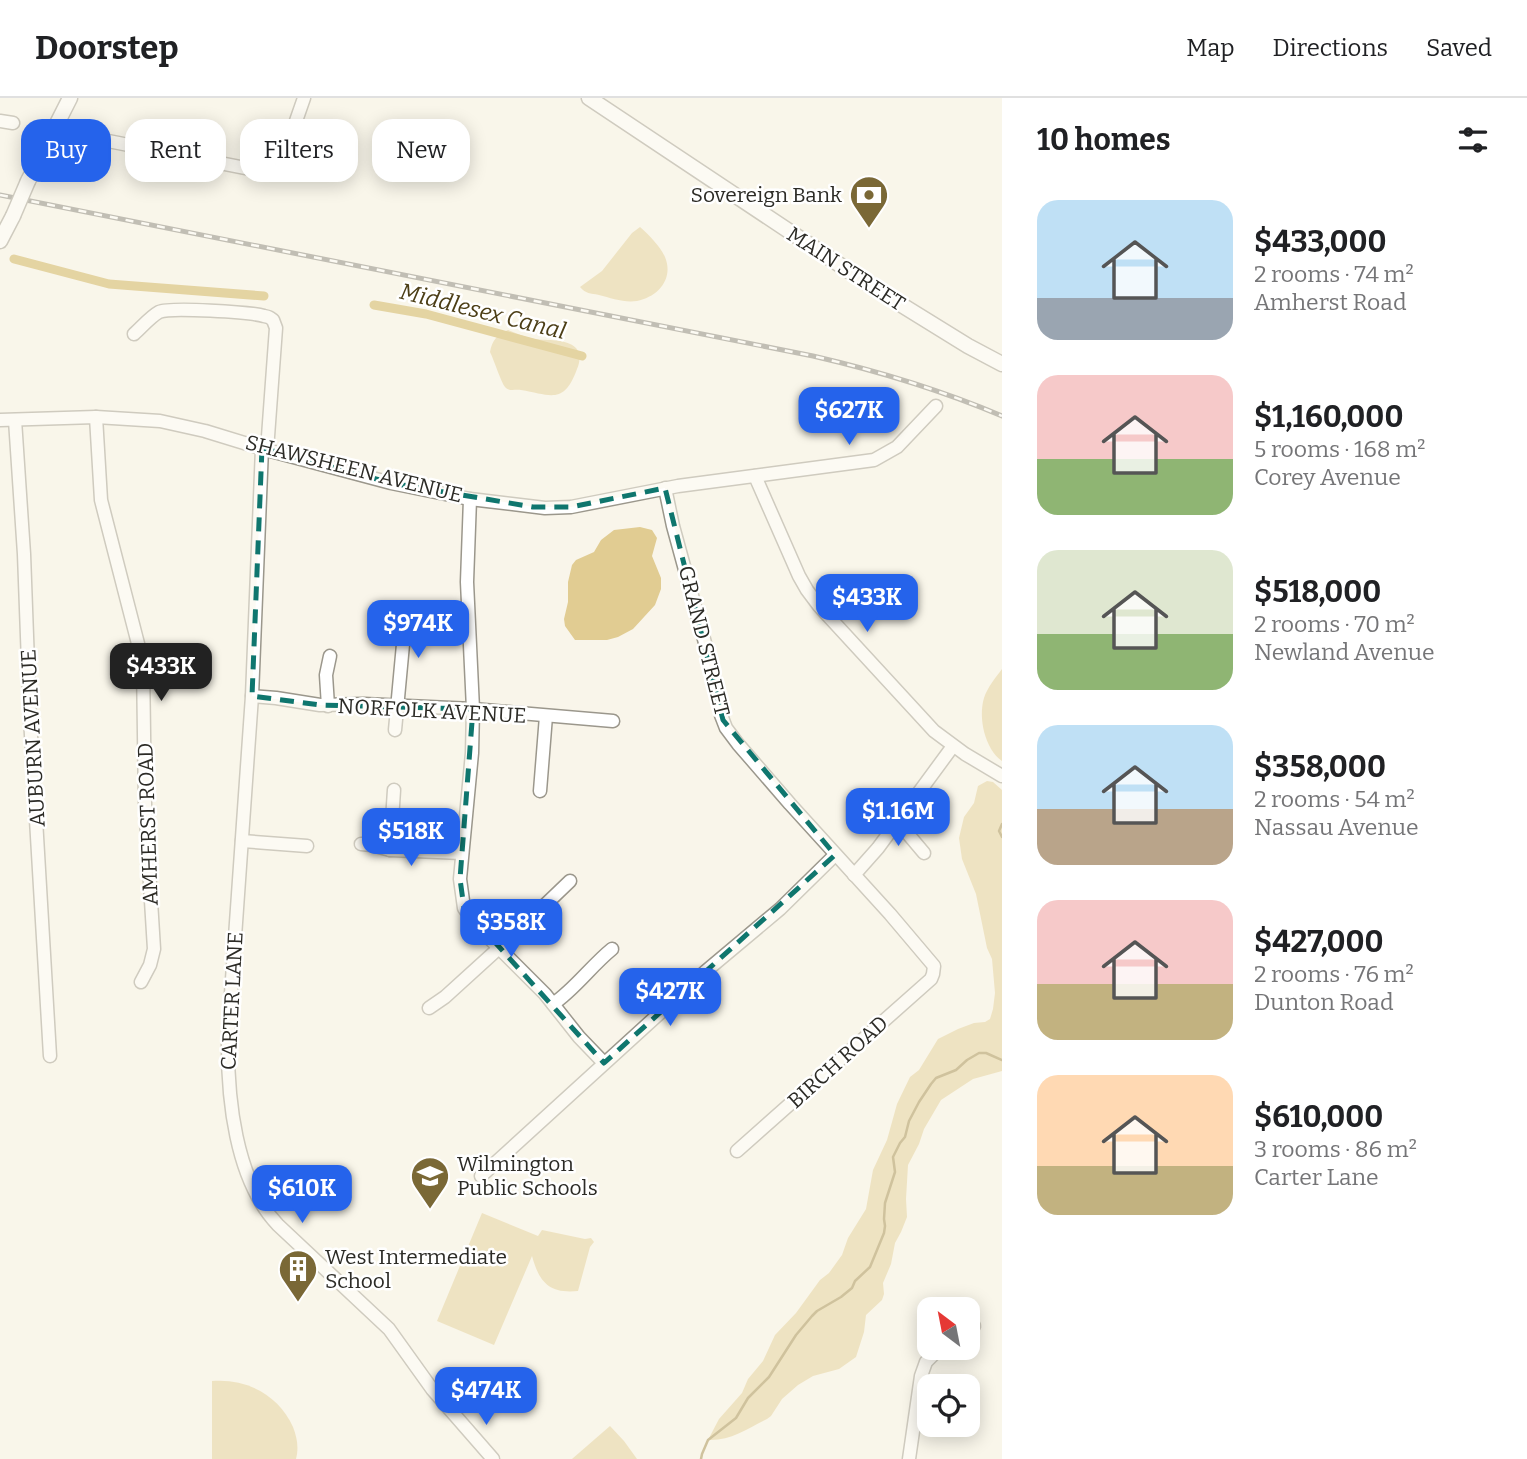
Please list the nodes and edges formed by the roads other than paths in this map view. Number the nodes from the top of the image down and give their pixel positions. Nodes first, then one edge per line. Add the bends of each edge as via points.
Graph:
1 (70, 98) edge
2 (304, 98) edge
3 (589, 98) edge
4 (111, 142) edge
5 (0, 241) edge
6 (134, 334) dead end
7 (1002, 364) edge
8 (936, 405) dead end
9 (96, 417) junction
10 (0, 419) edge
11 (15, 420) junction
12 (265, 449) junction
13 (755, 476) junction
14 (665, 488) junction
15 (470, 499) junction
16 (468, 623) junction
17 (330, 656) dead end
18 (252, 696) junction
19 (328, 706) junction
20 (397, 706) junction
21 (473, 709) junction
22 (546, 716) junction
23 (613, 721) dead end
24 (395, 730) dead end
25 (953, 746) junction
26 (1002, 776) edge
27 (394, 790) dead end
28 (540, 791) dead end
29 (897, 821) junction
30 (242, 841) junction
31 (361, 844) dead end
32 (307, 846) dead end
33 (390, 850) junction
34 (461, 853) junction
35 (924, 853) dead end
36 (835, 855) junction
37 (854, 875) junction
38 (570, 881) dead end
39 (499, 948) junction
40 (612, 948) dead end
41 (934, 970) joint
42 (141, 982) dead end
43 (553, 1004) junction
44 (429, 1008) dead end
45 (50, 1056) dead end
46 (604, 1063) junction
47 (737, 1151) dead end
48 (481, 1176) dead end
49 (928, 1360) edge
50 (493, 1459) edge
51 (909, 1459) edge

1 - 5 main road, bridge
2 - 4 street via 289,141 287,174
3 - 7 main road, MAIN STREET via 879,291
6 - 12 street, CARTER LANE via 164,310 256,314 273,320
8 - 13 street, SHAWSHEEN AVENUE via 882,457
9 - 11 street, SHAWSHEEN AVENUE
9 - 12 street, SHAWSHEEN AVENUE via 176,423
9 - 42 street, AMHERST ROAD via 101,500 143,663 154,949
10 - 11 street, SHAWSHEEN AVENUE
11 - 45 street, AUBURN AVENUE
12 - 15 street, SHAWSHEEN AVENUE
12 - 18 street, CARTER LANE
13 - 14 street, SHAWSHEEN AVENUE
13 - 25 street via 807,590 915,712
14 - 15 street, SHAWSHEEN AVENUE via 559,508
14 - 36 street, GRAND STREET via 726,728
15 - 16 street
16 - 20 street via 405,622
16 - 21 street
17 - 19 street
18 - 19 street, NORFOLK AVENUE
18 - 30 street, CARTER LANE
19 - 20 street, NORFOLK AVENUE
20 - 21 street, NORFOLK AVENUE
20 - 24 street
21 - 22 street, NORFOLK AVENUE
21 - 34 street
22 - 23 street, NORFOLK AVENUE
22 - 28 street
25 - 26 street
25 - 29 street
27 - 33 street
29 - 35 street
29 - 37 street
30 - 32 street
30 - 50 street, CARTER LANE via 228,1068 230,1101 252,1187 278,1226 389,1329 432,1389
31 - 33 street
33 - 34 street
34 - 39 street via 464,908
36 - 37 street, GRAND STREET
36 - 46 street
37 - 41 street, GRAND STREET via 932,961
38 - 39 street
39 - 43 street
39 - 44 street
40 - 43 street
41 - 47 street, BIRCH ROAD via 930,979
43 - 46 street
46 - 48 street
49 - 51 street via 920,1376

